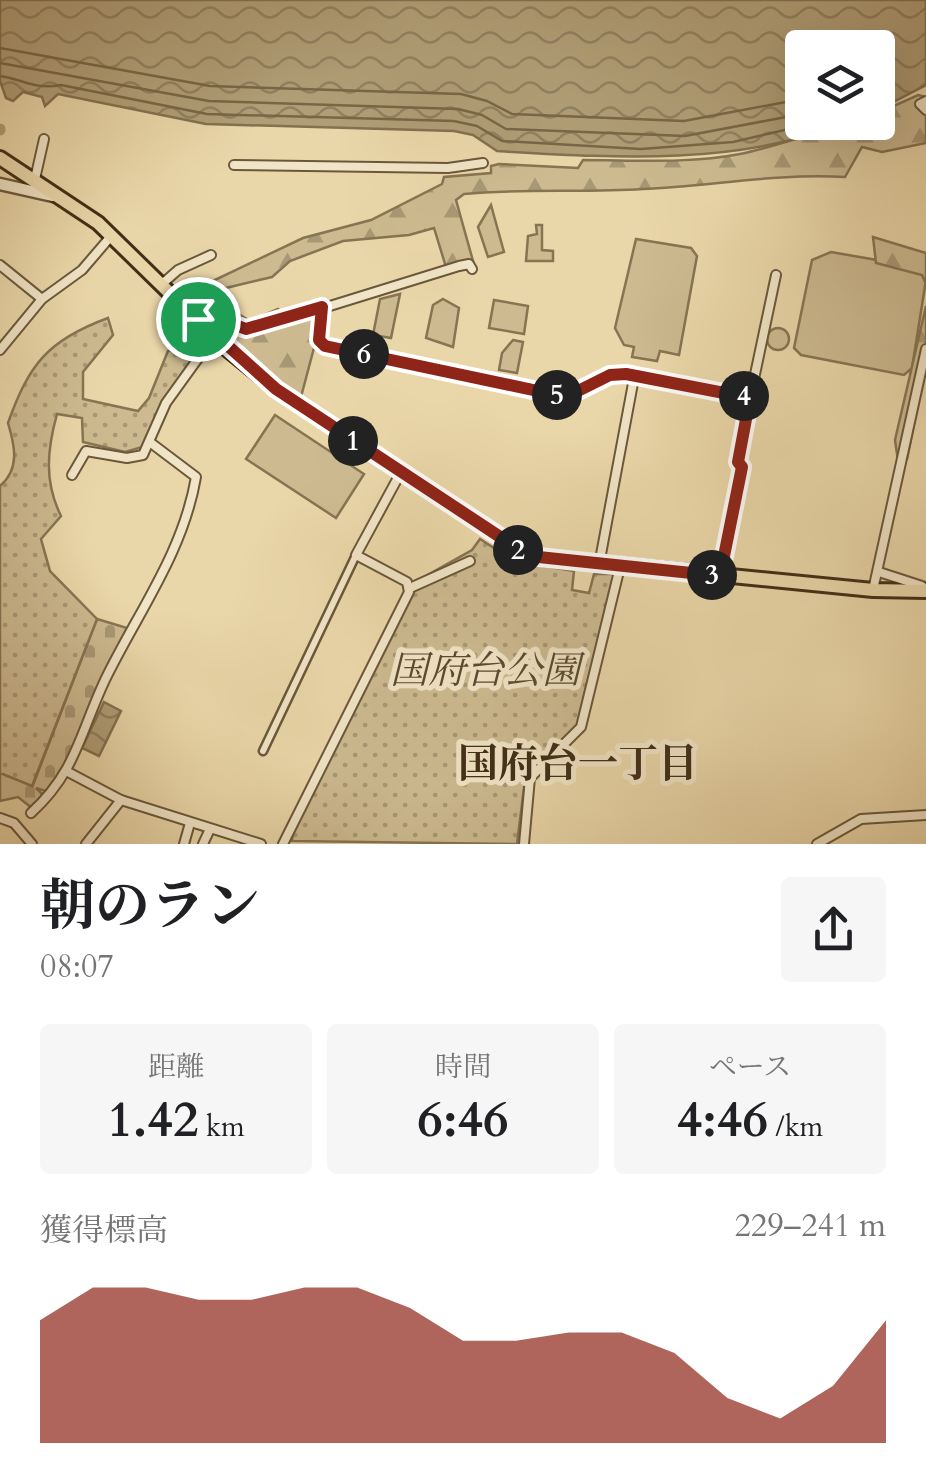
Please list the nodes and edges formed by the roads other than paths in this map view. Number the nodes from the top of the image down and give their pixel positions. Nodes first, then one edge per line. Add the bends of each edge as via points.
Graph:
1 (926, 101) edge
2 (926, 110) edge
3 (44, 140) dead end
4 (0, 158) edge
5 (484, 163) dead end
6 (234, 164) dead end
7 (30, 177) junction
8 (6, 185) edge
9 (64, 198) junction
10 (112, 235) junction
11 (211, 255) dead end
12 (0, 264) edge
13 (472, 269) dead end
14 (776, 274) dead end
15 (162, 284) junction
16 (42, 299) junction
17 (322, 307) junction
18 (198, 319) junction
19 (215, 335) junction
20 (926, 349) edge
21 (0, 350) edge
22 (634, 378) junction
23 (750, 398) junction
24 (151, 444) junction
25 (401, 472) junction
26 (72, 475) dead end
27 (356, 555) junction
28 (470, 562) dead end
29 (599, 565) junction
30 (620, 567) junction
31 (879, 572) junction
32 (720, 576) junction
33 (410, 588) junction
34 (926, 589) edge
35 (873, 590) junction
36 (263, 751) dead end
37 (68, 772) junction
38 (121, 800) junction
39 (31, 813) dead end
40 (926, 814) edge
41 (0, 818) edge
42 (190, 823) junction
43 (210, 829) junction
44 (32, 844) edge
45 (86, 844) edge
46 (184, 844) edge
47 (203, 844) edge
48 (261, 844) edge
49 (283, 844) edge
50 (524, 844) edge
51 (817, 844) edge

1 - 2 street via 920,104
3 - 7 street
4 - 7 main road
5 - 6 street
7 - 8 street
7 - 9 main road
8 - 9 street
9 - 10 main road
10 - 15 main road
10 - 16 street via 82,270
11 - 15 street
12 - 16 street
13 - 17 street via 459,266
14 - 23 street
15 - 18 main road
16 - 21 street
17 - 18 street via 262,327 237,327 206,314
17 - 22 street via 319,340 325,346 566,397 610,375
18 - 19 main road
19 - 24 street via 166,402
19 - 25 main road via 276,389
20 - 31 street
22 - 23 street
22 - 29 street
23 - 32 street
24 - 26 street via 143,455 128,458 86,452
24 - 37 street via 194,473 190,514 108,675
25 - 27 street
25 - 29 main road via 529,556
27 - 33 street
27 - 36 street
28 - 33 street
29 - 30 main road
30 - 32 main road
30 - 50 street via 580,727 530,778
31 - 34 street
31 - 35 street
32 - 35 main road
33 - 49 street
34 - 35 main road
37 - 38 street
37 - 39 street
38 - 42 street
38 - 45 street
40 - 51 street via 860,819
41 - 44 street
42 - 43 street
42 - 46 street
43 - 47 street
43 - 48 street

